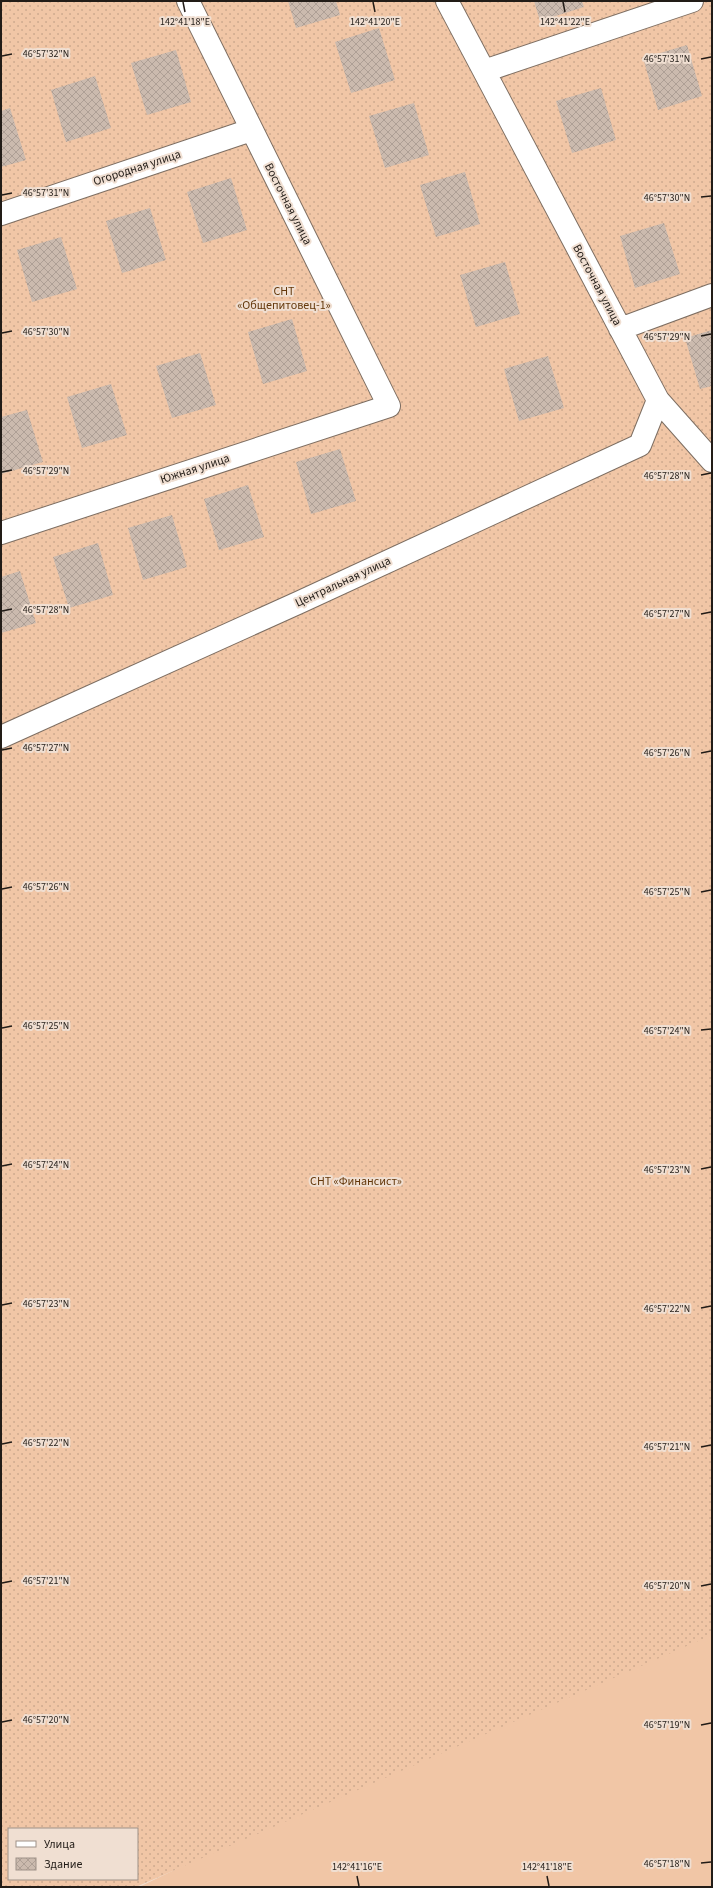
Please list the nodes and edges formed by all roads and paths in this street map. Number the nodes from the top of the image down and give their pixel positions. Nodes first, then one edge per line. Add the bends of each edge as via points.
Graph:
1 (188, 1) edge
2 (447, 1) edge
3 (692, 1) edge
4 (484, 71) junction
5 (251, 130) junction
6 (1, 214) edge
7 (712, 295) edge
8 (620, 329) junction
9 (658, 400) junction
10 (389, 406) joint
11 (712, 461) edge
12 (1, 533) edge
13 (1, 736) edge

1 - 5 street, Восточная улица
2 - 4 street, Восточная улица
3 - 4 street
4 - 8 street, Восточная улица
5 - 6 street, Огородная улица
5 - 10 street, Восточная улица
7 - 8 street
8 - 9 street, Восточная улица
9 - 11 street, Восточная улица
9 - 13 street, Центральная улица via 640,445
10 - 12 street, Южная улица

